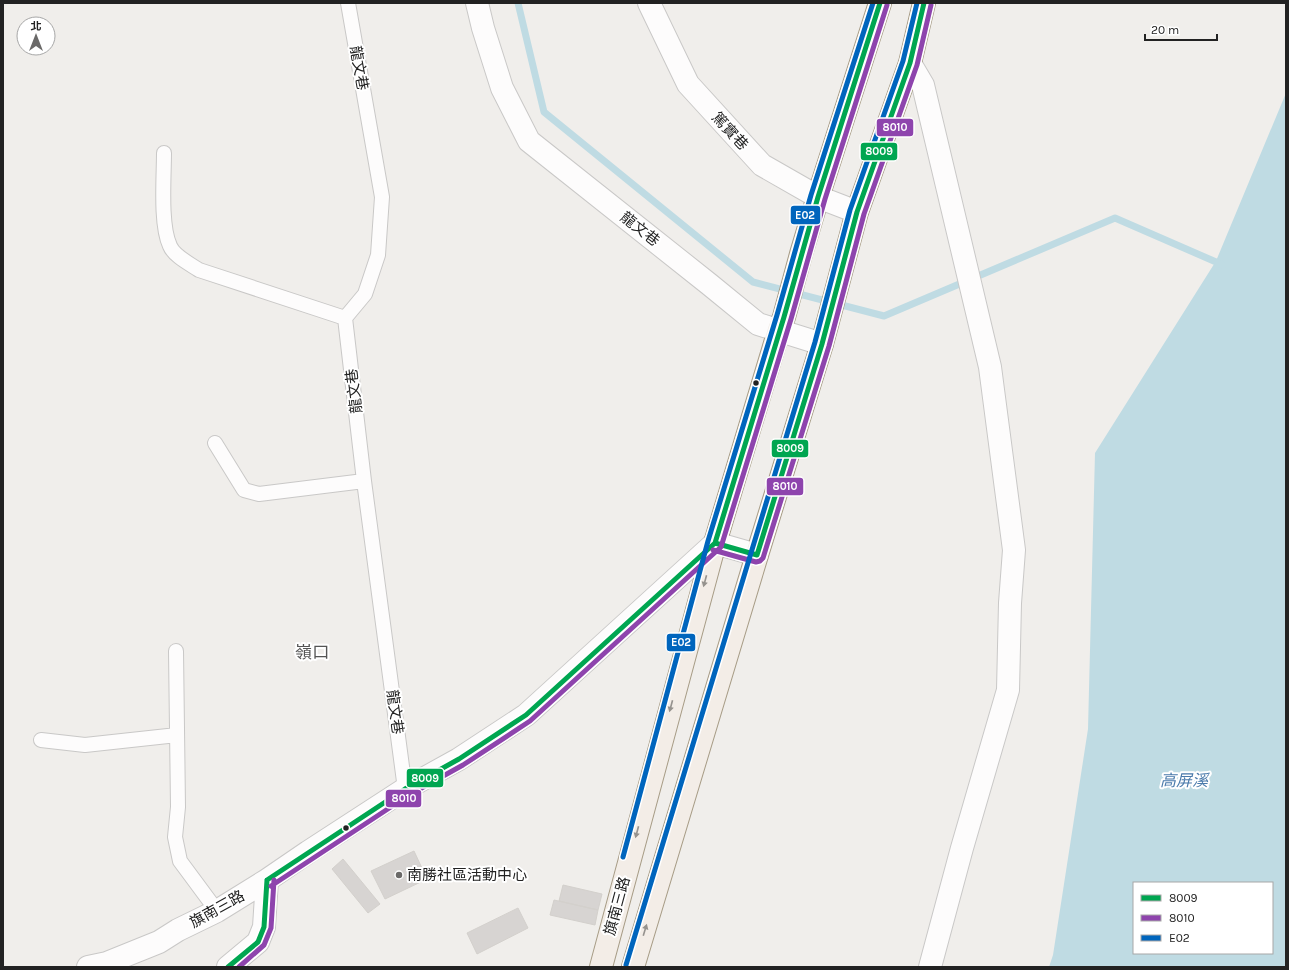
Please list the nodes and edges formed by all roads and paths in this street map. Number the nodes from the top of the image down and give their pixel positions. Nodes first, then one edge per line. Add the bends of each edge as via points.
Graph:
1 (348, 3) edge
2 (477, 3) edge
3 (649, 3) edge
4 (880, 3) edge
5 (924, 3) edge
6 (910, 63) junction
7 (164, 153) dead end
8 (818, 197) junction
9 (857, 212) junction
10 (345, 318) junction
11 (781, 324) junction
12 (823, 340) junction
13 (215, 443) dead end
14 (364, 481) junction
15 (715, 543) junction
16 (756, 555) junction
17 (176, 651) dead end
18 (178, 735) junction
19 (41, 740) dead end
20 (406, 789) junction
21 (267, 880) junction
22 (217, 911) junction
23 (88, 967) edge
24 (228, 967) edge
25 (601, 967) edge
26 (634, 967) edge
27 (930, 967) edge

1 - 10 lane, 龍文巷 via 382,196 378,255 365,294
2 - 11 street, 龍文巷 via 502,88 529,141 758,324
3 - 8 street, 篤實巷 via 688,84 762,165
4 - 8 main road, 旗南三路
5 - 6 main road
6 - 9 main road
6 - 27 street via 923,85 990,367 1014,550 1008,690
7 - 10 lane via 164,226 170,247 183,260 199,270
8 - 9 street, 篤實巷
8 - 11 main road, 旗南三路
9 - 12 main road
10 - 14 lane, 龍文巷
11 - 12 street, 龍文巷
11 - 15 main road, 旗南三路
12 - 16 main road
13 - 14 lane via 244,490 259,494
14 - 20 lane, 龍文巷
15 - 16 street
15 - 20 street, 旗南三路 via 526,715 459,759
15 -> 25 main road, 旗南三路
26 -> 16 main road
17 - 18 lane
18 - 19 lane via 85,745
18 - 22 lane via 178,807 175,837 180,861
20 - 21 street, 旗南三路
21 - 22 street, 旗南三路
21 - 24 street via 264,927 258,942
22 - 23 street, 旗南三路 via 159,942 107,963

